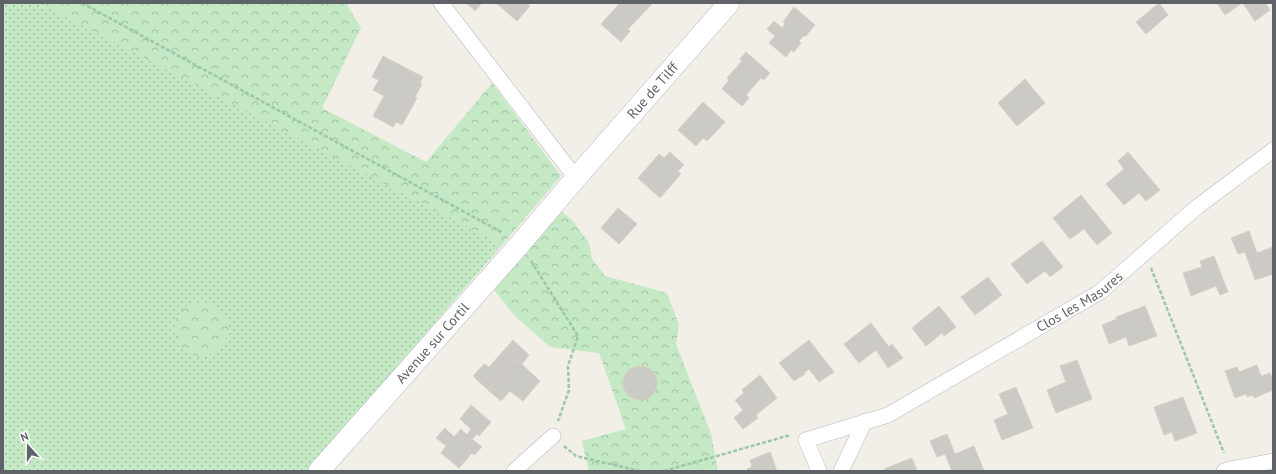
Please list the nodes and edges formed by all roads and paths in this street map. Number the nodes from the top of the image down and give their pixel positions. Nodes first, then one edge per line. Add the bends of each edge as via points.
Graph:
1 (82, 3) edge
2 (442, 3) edge
3 (730, 3) edge
4 (1273, 150) edge
5 (576, 178) junction
6 (545, 215) joint
7 (520, 243) junction
8 (1145, 252) junction
9 (865, 421) junction
10 (553, 436) junction
11 (806, 440) junction
12 (1273, 461) edge
13 (1227, 470) edge
14 (319, 471) edge
15 (514, 471) edge
16 (640, 471) edge
17 (664, 471) edge
18 (819, 471) edge
19 (841, 471) edge

1 - 7 path
2 - 5 street
3 - 5 main road, Rue de Tilff
4 - 8 street, Clos les Masures via 1197,207
5 - 6 main road, Rue de Tilff
6 - 7 main road, Avenue sur Cortil
7 - 10 path via 578,336 568,366 569,390
7 - 14 main road, Avenue sur Cortil
8 - 9 street, Clos les Masures via 1100,292 888,415
8 - 13 path
9 - 11 street, Clos les Masures
9 - 19 street
10 - 15 street
10 - 16 path via 576,456
11 - 17 path via 787,436
11 - 18 street
12 - 13 street

